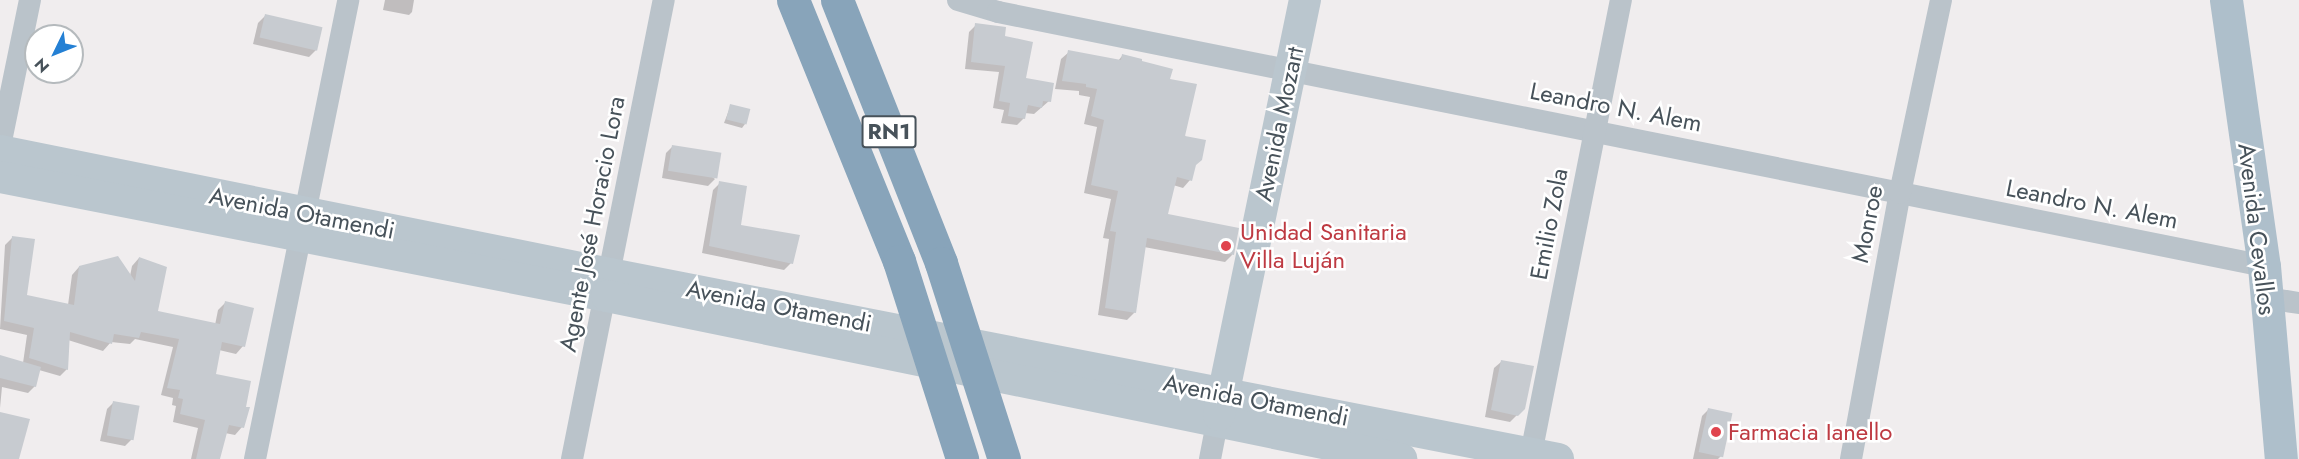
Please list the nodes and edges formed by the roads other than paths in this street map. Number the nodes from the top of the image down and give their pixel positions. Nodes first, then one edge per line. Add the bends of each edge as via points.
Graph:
1 (30, 0) edge
2 (348, 0) edge
3 (663, 0) edge
4 (793, 0) edge
5 (837, 0) edge
6 (958, 0) edge
7 (1305, 0) edge
8 (1621, 0) edge
9 (1941, 0) edge
10 (2226, 0) edge
11 (999, 6) edge
12 (1291, 72) junction
13 (1595, 130) junction
14 (0, 146) edge
15 (0, 151) edge
16 (0, 177) edge
17 (1900, 193) junction
18 (304, 225) junction
19 (2264, 266) junction
20 (608, 285) junction
21 (2267, 298) junction
22 (2299, 303) edge
23 (1220, 408) junction
24 (1540, 457) edge
25 (255, 459) edge
26 (572, 459) edge
27 (962, 459) edge
28 (1004, 459) edge
29 (1210, 459) edge
30 (1401, 459) edge
31 (1851, 459) edge
32 (2281, 459) edge

1 - 14 street
2 - 18 street
3 - 20 street, Agente José Horacio Lora
4 - 27 highway, RN1 via 899,261
5 - 28 highway, RN1 via 941,263
6 - 11 street, Leandro N. Alem
7 - 12 main road, Avenida Mozart
8 - 13 street, Emilio Zola
9 - 17 street, Monroe
10 - 19 main road, Avenida Cevallos
11 - 12 street, Leandro N. Alem
12 - 13 street, Leandro N. Alem
12 - 23 main road, Avenida Mozart
13 - 17 street, Leandro N. Alem
13 - 24 street, Emilio Zola
15 - 18 main road, Avenida Otamendi
16 - 18 main road, Avenida Otamendi
17 - 19 street, Leandro N. Alem
17 - 31 street, Monroe
18 - 20 main road, Avenida Otamendi
18 - 25 street
19 - 21 main road, Avenida Cevallos
20 - 23 main road, Avenida Otamendi
20 - 26 street, Agente José Horacio Lora
21 - 22 street
21 - 32 main road, Avenida Cevallos
23 - 24 main road, Avenida Otamendi
23 - 29 street, Avenida Mozart
23 - 30 main road, Avenida Otamendi

